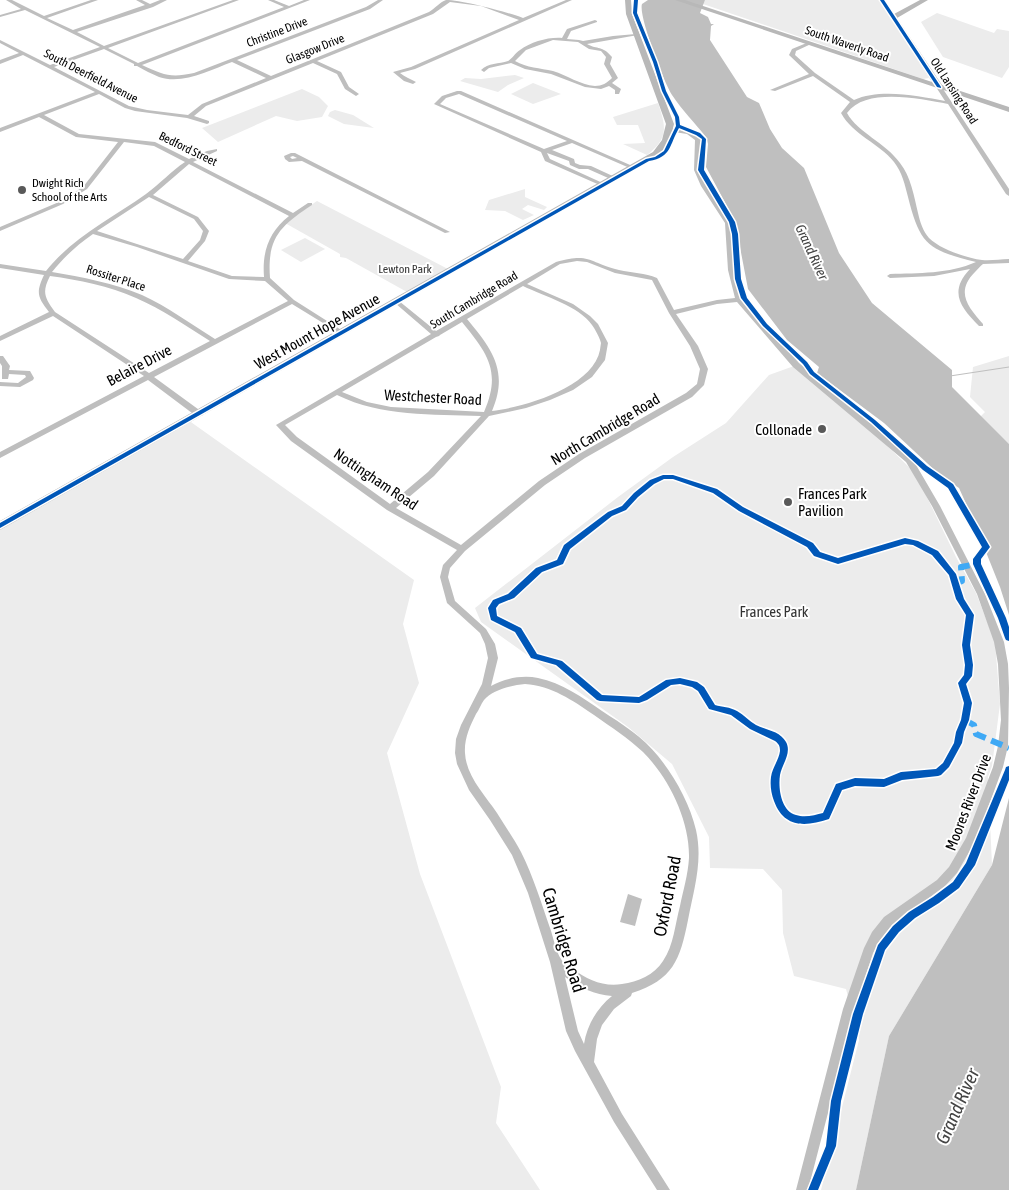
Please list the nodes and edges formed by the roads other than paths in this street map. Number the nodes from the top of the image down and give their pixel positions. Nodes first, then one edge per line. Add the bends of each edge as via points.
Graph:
1 (8, 0) edge
2 (138, 0) edge
3 (165, 0) edge
4 (237, 0) edge
5 (270, 0) edge
6 (308, 0) edge
7 (381, 0) edge
8 (449, 0) edge
9 (570, 0) edge
10 (628, 0) edge
11 (678, 0) edge
12 (882, 0) edge
13 (925, 0) edge
14 (92, 1) edge
15 (151, 6) junction
16 (288, 8) junction
17 (24, 9) junction
18 (0, 16) edge
19 (893, 17) junction
20 (42, 18) junction
21 (523, 20) junction
22 (595, 21) dead end
23 (73, 32) junction
24 (637, 36) junction
25 (564, 39) junction
26 (0, 41) edge
27 (583, 43) junction
28 (809, 43) junction
29 (104, 48) junction
30 (597, 48) junction
31 (24, 53) junction
32 (232, 60) junction
33 (313, 61) junction
34 (512, 61) junction
35 (0, 62) edge
36 (136, 64) junction
37 (50, 67) junction
38 (484, 70) dead end
39 (813, 74) junction
40 (271, 78) junction
41 (413, 82) dead end
42 (610, 84) junction
43 (939, 87) junction
44 (773, 90) dead end
45 (838, 91) junction
46 (98, 93) junction
47 (617, 93) dead end
48 (356, 94) dead end
49 (872, 96) junction
50 (853, 102) junction
51 (949, 103) junction
52 (1009, 110) edge
53 (39, 115) junction
54 (189, 117) junction
55 (207, 122) dead end
56 (0, 130) edge
57 (670, 130) junction
58 (122, 141) junction
59 (572, 141) junction
60 (215, 150) dead end
61 (544, 151) junction
62 (302, 159) dead end
63 (190, 161) junction
64 (634, 168) junction
65 (615, 179) junction
66 (604, 185) junction
67 (1009, 194) edge
68 (149, 195) junction
69 (310, 204) dead end
70 (292, 215) junction
71 (0, 229) edge
72 (92, 232) junction
73 (447, 232) dead end
74 (1009, 261) edge
75 (184, 262) junction
76 (982, 262) junction
77 (0, 266) edge
78 (48, 273) junction
79 (890, 276) dead end
80 (267, 280) junction
81 (522, 284) junction
82 (739, 300) junction
83 (292, 301) junction
84 (397, 302) junction
85 (53, 313) junction
86 (672, 313) junction
87 (463, 319) junction
88 (981, 325) dead end
89 (343, 333) junction
90 (437, 335) junction
91 (0, 339) edge
92 (214, 342) junction
93 (0, 358) edge
94 (6, 372) junction
95 (148, 376) junction
96 (1, 385) edge
97 (337, 392) junction
98 (199, 414) junction
99 (487, 414) junction
100 (280, 425) joint
101 (0, 454) edge
102 (390, 508) junction
103 (0, 526) edge
104 (462, 549) junction
105 (480, 697) junction
106 (556, 962) junction
107 (632, 989) junction
108 (588, 1063) junction
109 (664, 1190) edge
110 (802, 1190) edge

1 - 17 street
2 - 15 street
3 - 15 street
4 - 29 street
5 - 16 street
6 - 16 street
7 - 32 street, Christine Drive via 368,8
8 - 21 street via 482,5
8 - 33 street, Glasgow Drive via 426,15
9 - 21 street
10 - 24 street
11 - 28 street, South Waverly Road
12 - 19 street, Old Lansing Road
13 - 19 street
14 - 20 street
15 - 23 street
16 - 36 street
17 - 18 street
17 - 20 street
19 - 43 street, Old Lansing Road
20 - 23 street
21 - 41 street via 413,68 396,72
22 - 25 street via 570,30
23 - 29 street
24 - 27 street
24 - 30 street via 603,43
24 - 57 street
25 - 27 street
25 - 34 street via 543,42 517,54
26 - 31 street, South Deerfield Avenue
27 - 30 street
28 - 39 street via 791,53
28 - 43 street, South Waverly Road
29 - 36 street
29 - 37 street
30 - 42 street via 609,57 608,64 615,78
31 - 35 street
31 - 37 street, South Deerfield Avenue
32 - 36 street, Christine Drive via 192,76 178,78 161,76
32 - 40 street
33 - 40 street, Glasgow Drive
33 - 48 street via 339,73 347,88
34 - 38 street
34 - 42 street via 524,68 550,70 586,87
37 - 46 street, South Deerfield Avenue
39 - 44 street
39 - 45 street
40 - 54 street, Glasgow Drive via 198,108
42 - 47 street via 618,89
43 - 51 street, Old Lansing Road
43 - 52 street, South Waverly Road
45 - 49 street
45 - 50 street
46 - 53 street
46 - 54 street, South Deerfield Avenue via 138,111
49 - 50 street
49 - 51 street via 915,97
50 - 76 street via 845,109 847,119 880,144 900,167 911,190 919,228 925,237 943,250
51 - 67 street, Old Lansing Road
53 - 56 street
53 - 58 street, Bedford Street via 78,136
54 - 55 street, South Deerfield Avenue
57 - 64 street, West Mount Hope Avenue via 662,148
57 - 82 street, Moores River Drive via 687,132 698,140 697,170 728,223 731,270
58 - 63 street, Bedford Street via 155,144
58 - 71 street via 85,188 61,203
59 - 61 street
59 - 61 street via 459,92 444,97 437,104
59 - 64 street
60 - 63 street
61 - 65 street via 554,152 572,160 572,164 589,167
61 - 66 street via 547,160
62 - 73 street
63 - 68 street
63 - 70 street, Bedford Street
64 - 65 street, West Mount Hope Avenue
65 - 66 street, West Mount Hope Avenue
66 - 84 street, West Mount Hope Avenue
68 - 72 street
68 - 75 street via 196,218 206,231 203,240
69 - 70 street
70 - 80 street via 268,244 265,258
72 - 75 street
72 - 78 street via 66,252
74 - 76 street
75 - 80 street via 231,278
76 - 79 street via 934,274
76 - 88 street via 960,287 964,302
77 - 78 street, Rossiter Place
78 - 85 street via 41,291
78 - 92 street, Rossiter Place via 90,280 137,296
80 - 83 street
81 - 86 street, South Cambridge Road via 558,263 582,258 616,272 655,279
81 - 87 street, South Cambridge Road
81 - 99 street, Westchester Road via 585,315 601,331 604,350 600,363 583,381 538,401
82 - 86 street
82 - 110 street, Moores River Drive via 796,364 909,460 981,594 999,642 1004,674 1006,720 1003,746 971,840 954,870 888,921 868,952 849,1008
83 - 89 street
83 - 92 street, Belaire Drive
84 - 89 street, West Mount Hope Avenue
84 - 90 street
85 - 91 street
85 - 95 street
86 - 104 street, North Cambridge Road via 702,363 704,369 700,385 689,395 582,456 542,483
87 - 90 street, South Cambridge Road
87 - 99 street via 484,346 495,370 494,398
89 - 98 street, West Mount Hope Avenue
90 - 97 street, South Cambridge Road
92 - 95 street, Belaire Drive
93 - 94 street
94 - 96 street
94 - 96 street via 27,374 30,378 20,385
95 - 98 street
95 - 101 street, Belaire Drive
97 - 99 street, Westchester Road via 355,401 386,409
97 - 100 street, South Cambridge Road
98 - 103 street, West Mount Hope Avenue
99 - 102 street via 455,450
100 - 102 street, Nottingham Road via 294,439
102 - 104 street, Nottingham Road
104 - 105 street, Cambridge Road via 446,567 446,588 451,603 483,630 490,644 493,658
105 - 106 street, Cambridge Road via 461,739 462,764 473,787 516,853
105 - 107 street, Oxford Road via 517,680 539,680 561,687 639,742 676,792 692,838 692,877 673,954 666,968
106 - 107 street, Oxford Road via 567,974 592,987 620,992
106 - 108 street, Cambridge Road via 572,1031
107 - 108 street, Oxford Road via 613,1000 600,1016 589,1046
108 - 109 street, Cambridge Road

